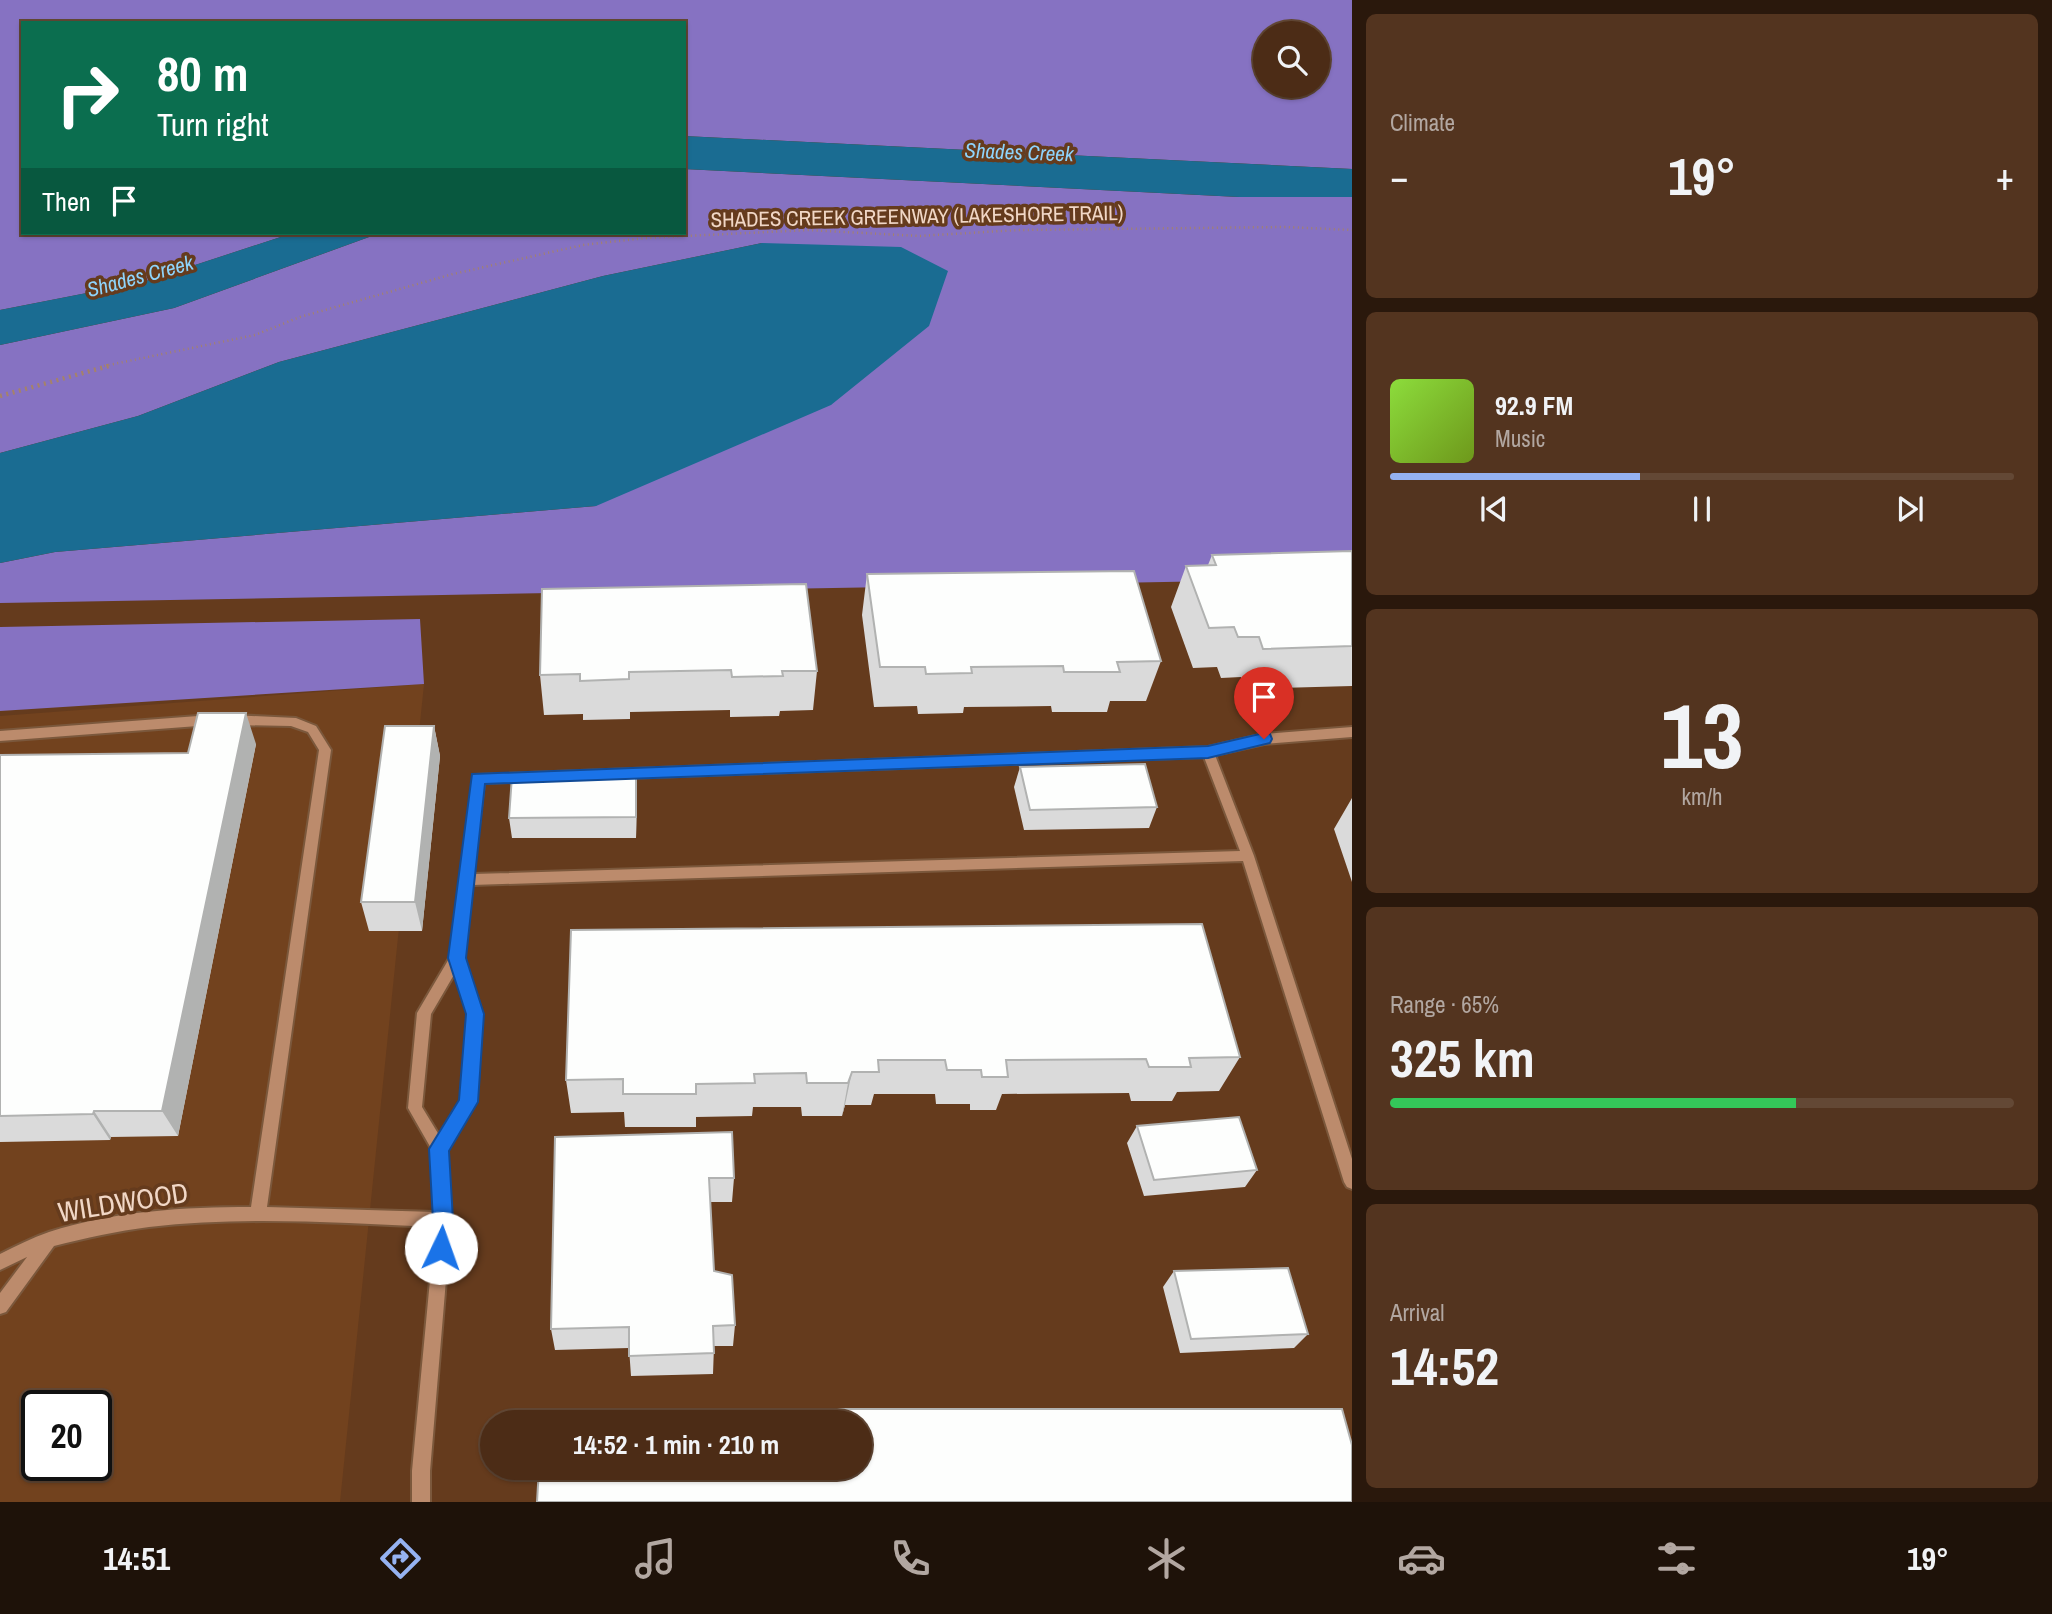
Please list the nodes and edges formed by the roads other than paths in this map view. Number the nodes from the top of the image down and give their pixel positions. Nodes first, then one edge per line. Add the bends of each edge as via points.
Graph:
1 (1352, 732) edge
2 (0, 736) edge
3 (1208, 752) junction
4 (1248, 856) junction
5 (466, 880) junction
6 (457, 958) junction
7 (439, 1149) junction
8 (1352, 1182) edge
9 (258, 1213) junction
10 (443, 1220) junction
11 (52, 1238) junction
12 (0, 1262) edge
13 (0, 1306) edge
14 (421, 1502) edge

1 - 3 street via 1264,739
2 - 9 street via 221,719 292,721 312,729 325,750
3 - 4 street
3 - 5 street via 478,778
4 - 5 street
4 - 8 street
5 - 6 street
6 - 7 street via 475,1014 468,1102
6 - 7 street via 424,1013 415,1108
7 - 10 street
9 - 10 street, WILDWOOD
9 - 11 street, WILDWOOD via 130,1223
10 - 14 street
11 - 12 street, WILDWOOD
11 - 13 street

